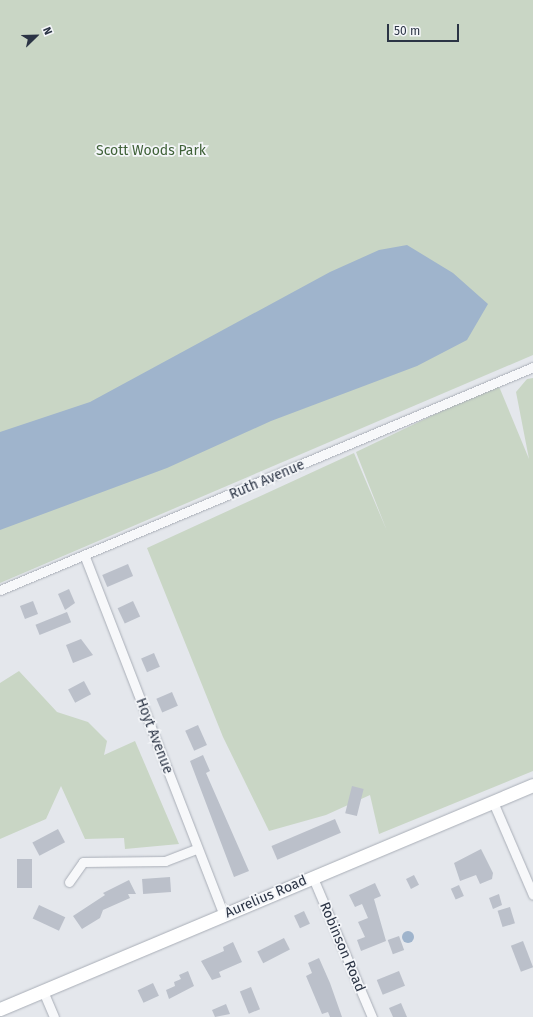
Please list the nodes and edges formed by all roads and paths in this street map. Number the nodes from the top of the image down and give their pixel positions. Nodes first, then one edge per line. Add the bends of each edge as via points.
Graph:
1 (533, 367) edge
2 (85, 557) junction
3 (0, 590) edge
4 (533, 785) edge
5 (493, 802) junction
6 (197, 849) junction
7 (313, 878) junction
8 (69, 882) dead end
9 (533, 895) edge
10 (224, 915) junction
11 (43, 991) junction
12 (0, 1009) edge
13 (54, 1017) edge
14 (372, 1017) edge

1 - 2 street, Ruth Avenue
2 - 3 street, Ruth Avenue
2 - 6 street, Hoyt Avenue
4 - 5 street, Aurelius Road
5 - 7 street, Aurelius Road
5 - 9 street
6 - 8 street via 165,861 83,862
6 - 10 street, Hoyt Avenue
7 - 10 street, Aurelius Road
7 - 14 street, Robinson Road
10 - 11 street, Aurelius Road
11 - 12 street, Aurelius Road
11 - 13 street

